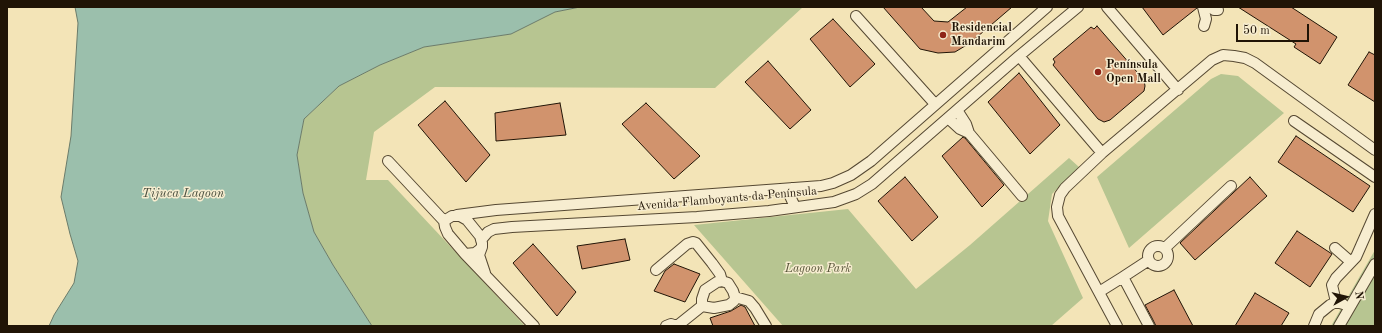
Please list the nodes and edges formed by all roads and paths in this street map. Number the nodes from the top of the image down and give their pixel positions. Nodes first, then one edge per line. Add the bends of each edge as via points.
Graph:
1 (1047, 7) edge
2 (1078, 7) edge
3 (1107, 7) edge
4 (1204, 7) edge
5 (856, 16) dead end
6 (1204, 26) dead end
7 (1019, 56) junction
8 (1178, 90) junction
9 (935, 104) junction
10 (957, 110) junction
11 (948, 118) junction
12 (1294, 121) dead end
13 (968, 133) junction
14 (1374, 148) edge
15 (1102, 153) junction
16 (388, 161) dead end
17 (1375, 177) edge
18 (1231, 186) dead end
19 (792, 188) junction
20 (1022, 196) dead end
21 (796, 207) junction
22 (1375, 214) edge
23 (457, 215) junction
24 (444, 221) junction
25 (481, 243) junction
26 (1165, 248) junction
27 (1335, 248) dead end
28 (465, 254) junction
29 (1149, 260) junction
30 (1351, 262) junction
31 (1375, 264) edge
32 (656, 270) dead end
33 (485, 273) junction
34 (1123, 277) junction
35 (722, 281) junction
36 (1099, 292) junction
37 (735, 296) junction
38 (1336, 302) junction
39 (702, 306) junction
40 (1350, 308) junction
41 (534, 326) edge
42 (666, 326) edge
43 (677, 326) edge
44 (766, 326) edge
45 (1117, 326) edge
46 (1149, 326) edge
47 (1314, 326) edge
48 (1339, 326) edge

1 - 9 street, Avenida Flamboyants da Península
2 - 7 street, Avenida Flamboyants da Península
3 - 8 street
4 - 6 street
5 - 9 street
7 - 10 street, Avenida Flamboyants da Península
7 - 15 street
8 - 14 street via 1212,60 1223,55 1245,58
8 - 15 street
9 - 19 street, Avenida Flamboyants da Península via 871,161 851,175 821,186
10 - 11 street, Avenida Flamboyants da Península
10 - 13 street via 966,124
11 - 13 street
11 - 21 street, Avenida Flamboyants da Península via 872,184 856,194 834,202
12 - 17 street
13 - 20 street
15 - 36 street via 1065,188 1057,207 1058,216
16 - 24 street
18 - 26 street
19 - 21 street via 790,196
19 - 23 street, Avenida Flamboyants da Península
21 - 25 street, Avenida Flamboyants da Península via 697,217 494,229 488,232
22 - 30 street via 1356,257
23 - 24 street, Avenida Flamboyants da Península
23 - 25 street via 467,220
24 - 28 street via 448,234
25 - 28 street, Avenida Flamboyants da Península via 479,250
25 - 33 street via 479,255
26 - 29 street via 1157,245 1154,247 1149,252
26 - 29 street via 1169,255 1166,262 1155,266
27 - 30 street
28 - 33 street
29 - 34 street
30 - 38 street via 1332,285
31 - 40 street
32 - 35 street via 692,242 696,243 716,268
33 - 41 street
34 - 36 street
34 - 46 street
35 - 37 street via 728,283
35 - 39 street via 705,290
36 - 45 street
37 - 39 street via 729,305 714,308
37 - 44 street via 749,301
38 - 40 street
38 - 47 street via 1319,314
39 - 43 street
40 - 48 street
42 - 43 street

